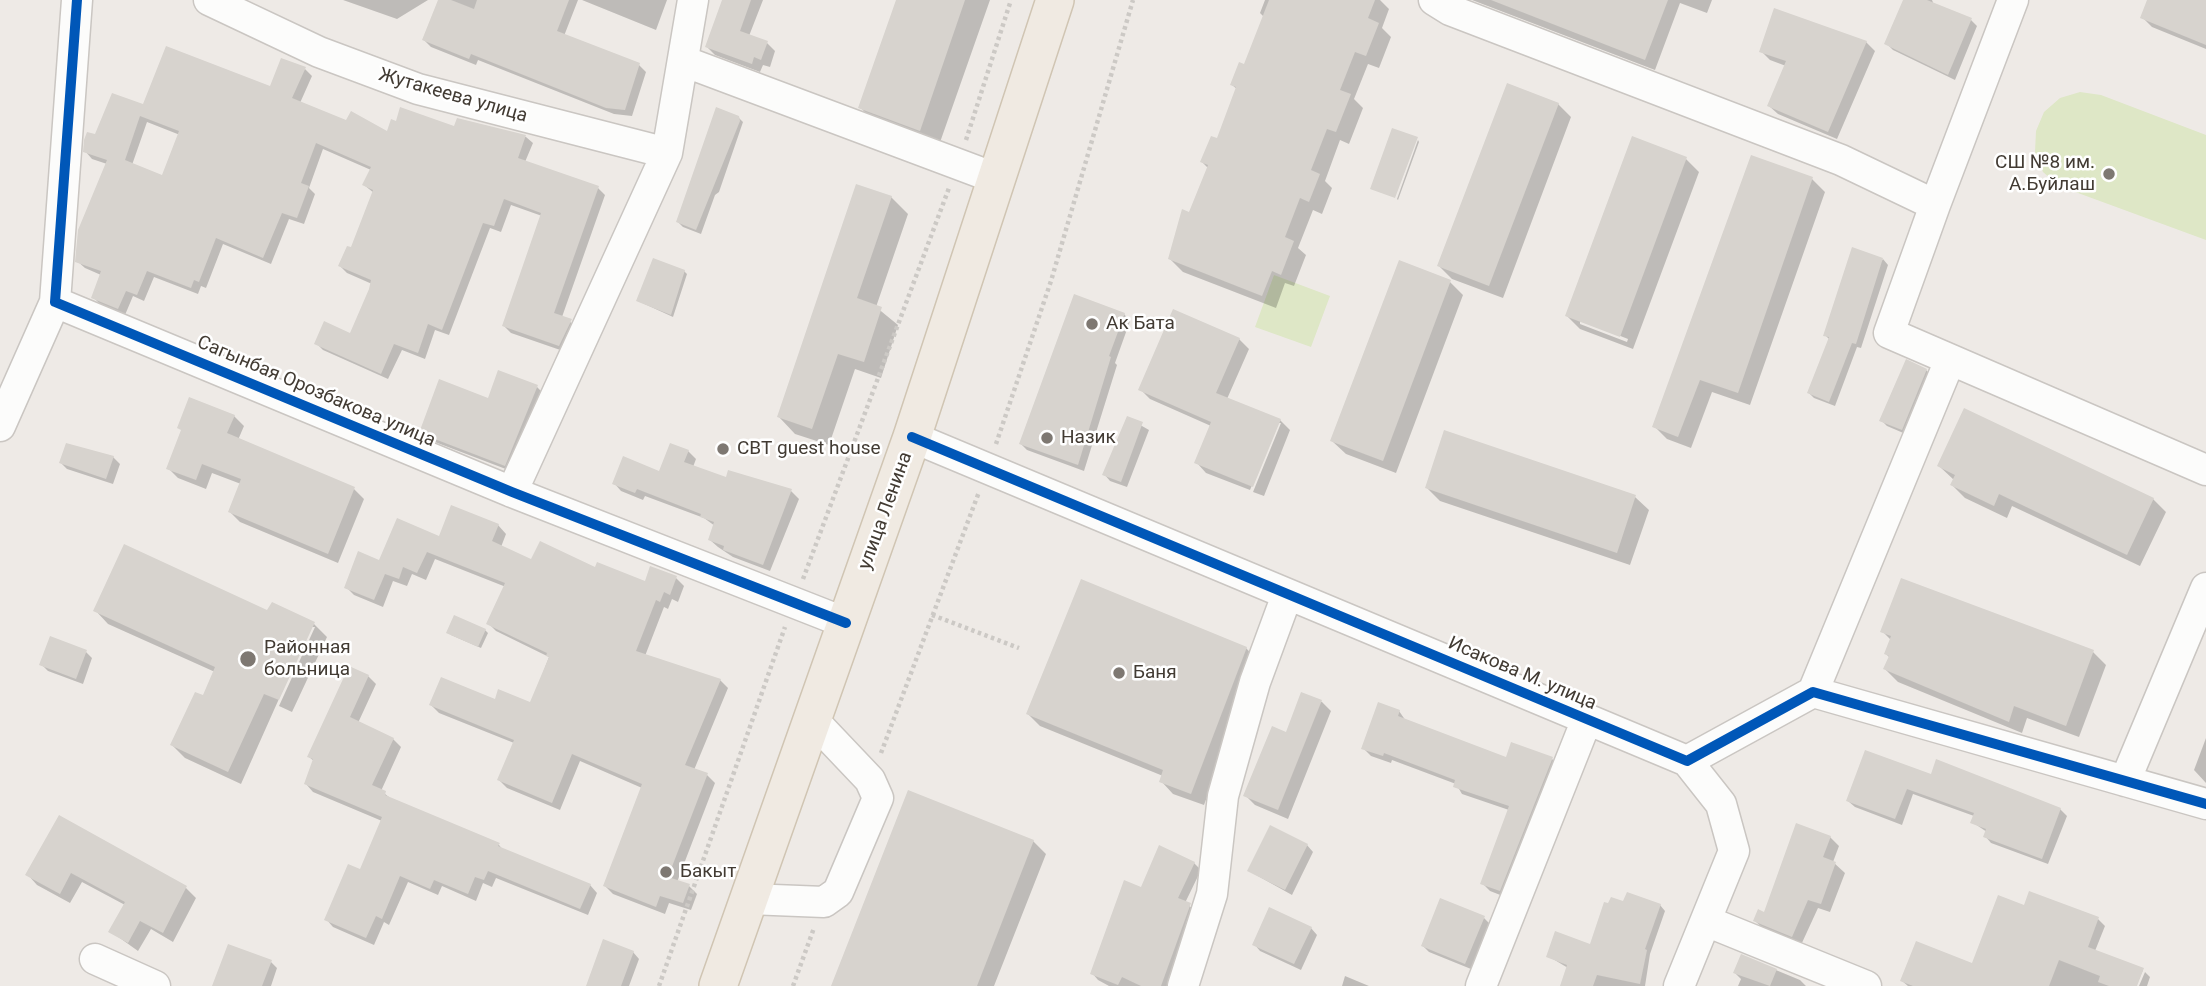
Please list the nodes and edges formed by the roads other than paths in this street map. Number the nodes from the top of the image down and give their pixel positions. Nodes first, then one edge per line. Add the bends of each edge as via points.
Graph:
1 (77, 0) edge
2 (209, 0) edge
3 (693, 0) edge
4 (1055, 0) edge
5 (1434, 0) edge
6 (2013, 0) edge
7 (683, 61) junction
8 (667, 153) junction
9 (995, 178) junction
10 (1935, 205) junction
11 (55, 302) junction
12 (1950, 360) junction
13 (0, 426) edge
14 (912, 437) junction
15 (2206, 470) edge
16 (512, 492) junction
17 (2206, 588) edge
18 (1287, 595) junction
19 (846, 622) junction
20 (1813, 692) junction
21 (1587, 719) junction
22 (813, 720) junction
23 (1687, 761) junction
24 (2125, 781) junction
25 (2206, 804) edge
26 (748, 899) junction
27 (1706, 921) junction
28 (95, 959) dead end
29 (156, 986) edge
30 (718, 986) edge
31 (1183, 986) edge
32 (1481, 986) edge
33 (1679, 986) edge
34 (1866, 986) edge

1 - 11 street
2 - 8 street, Жутакеева улица via 319,52 418,89
3 - 7 street
4 - 9 main road, улица Ленина
5 - 10 street via 1841,160
6 - 10 street
7 - 8 street
7 - 9 street
8 - 16 street
9 - 14 main road, улица Ленина
10 - 12 street via 1889,333
11 - 13 street
11 - 16 street, Сагынбая Орозбакова улица
12 - 15 street
12 - 20 street
14 - 18 street, Исакова М. улица
14 - 19 main road, улица Ленина
16 - 19 street, Сагынбая Орозбакова улица
17 - 24 street
18 - 21 street, Исакова М. улица
18 - 31 street via 1255,682 1223,796 1212,894
19 - 22 main road, улица Ленина
20 - 23 street
20 - 24 street
21 - 23 street, Исакова М. улица
21 - 32 street, Исакова М. улица
22 - 26 main road, улица Ленина
22 - 26 street via 870,780 878,798 838,892 824,902
23 - 27 street via 1721,804 1734,851
24 - 25 street
26 - 30 main road, улица Ленина
27 - 33 street
27 - 34 street
28 - 29 street

